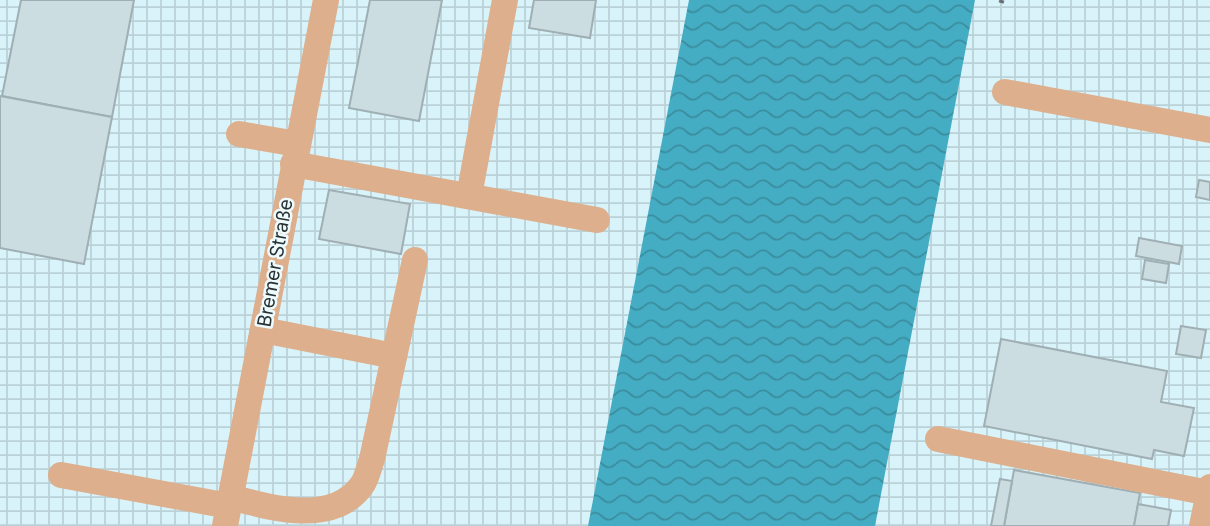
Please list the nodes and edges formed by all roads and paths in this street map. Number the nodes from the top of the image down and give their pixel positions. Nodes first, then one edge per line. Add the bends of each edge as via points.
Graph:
1 (326, 0) edge
2 (505, 0) edge
3 (1006, 92) dead end
4 (1210, 130) edge
5 (239, 134) dead end
6 (295, 154) junction
7 (469, 196) junction
8 (597, 220) dead end
9 (415, 260) dead end
10 (263, 330) junction
11 (394, 356) junction
12 (938, 439) dead end
13 (61, 475) dead end
14 (1209, 490) edge
15 (228, 510) edge
16 (1202, 526) edge

1 - 6 street, Bremer Straße
2 - 7 street
3 - 4 street
5 - 6 street
6 - 7 street
6 - 10 street, Bremer Straße
7 - 8 street
9 - 11 street
10 - 11 street
10 - 15 street, Bremer Straße
11 - 15 street via 372,459 363,484 346,504 327,512
12 - 14 street
13 - 15 street
14 - 16 street

